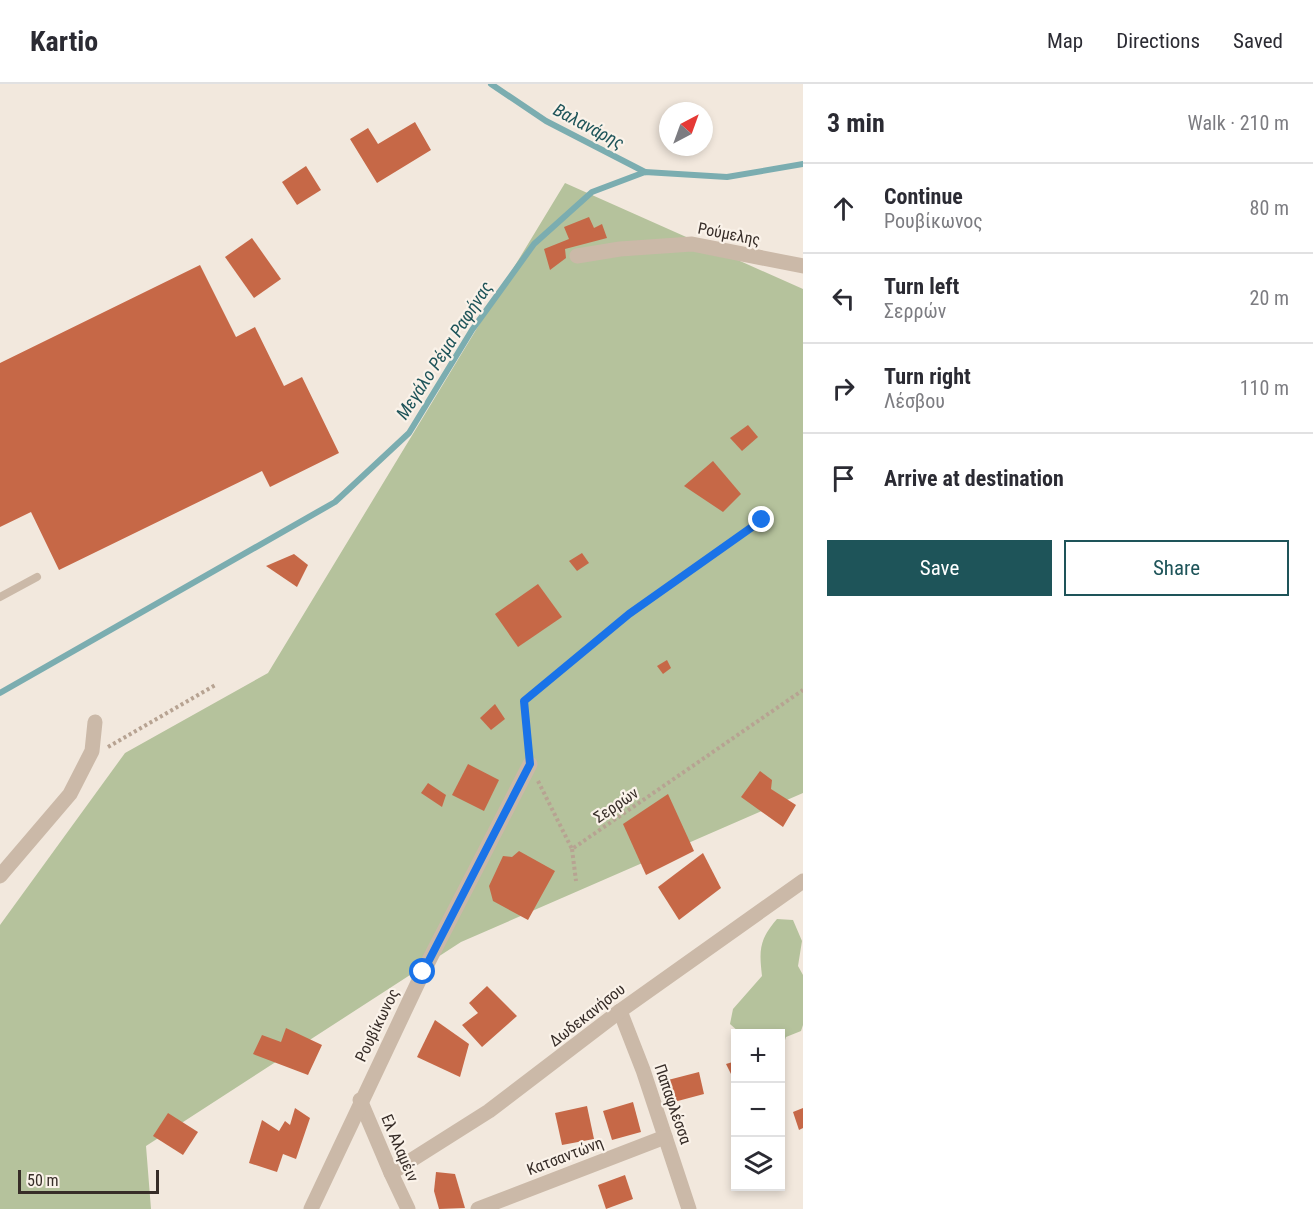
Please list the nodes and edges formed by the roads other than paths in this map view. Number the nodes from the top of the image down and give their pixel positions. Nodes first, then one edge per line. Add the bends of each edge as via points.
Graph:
1 (577, 256) dead end
2 (803, 266) edge
3 (37, 577) dead end
4 (0, 597) edge
5 (95, 722) dead end
6 (530, 764) road end
7 (0, 876) edge
8 (803, 881) edge
9 (620, 1011) junction
10 (360, 1100) junction
11 (665, 1137) junction
12 (391, 1173) junction
13 (311, 1209) edge
14 (408, 1209) edge
15 (478, 1209) edge
16 (689, 1209) edge

1 - 2 street, Ρούμελης via 692,244
3 - 4 lane
5 - 7 street via 92,751 70,794
6 - 10 street, Ρουβίκωνος
8 - 9 street, Δωδεκανήσου
9 - 11 street, Παπαφλέσσα
9 - 12 street, Δωδεκανήσου via 489,1111
10 - 12 street, Ελ Αλαμέιν
10 - 13 street, Ρουβίκωνος
11 - 15 street, Κατσαντώνη
11 - 16 street, Παπαφλέσσα
12 - 14 street, Ελ Αλαμέιν

